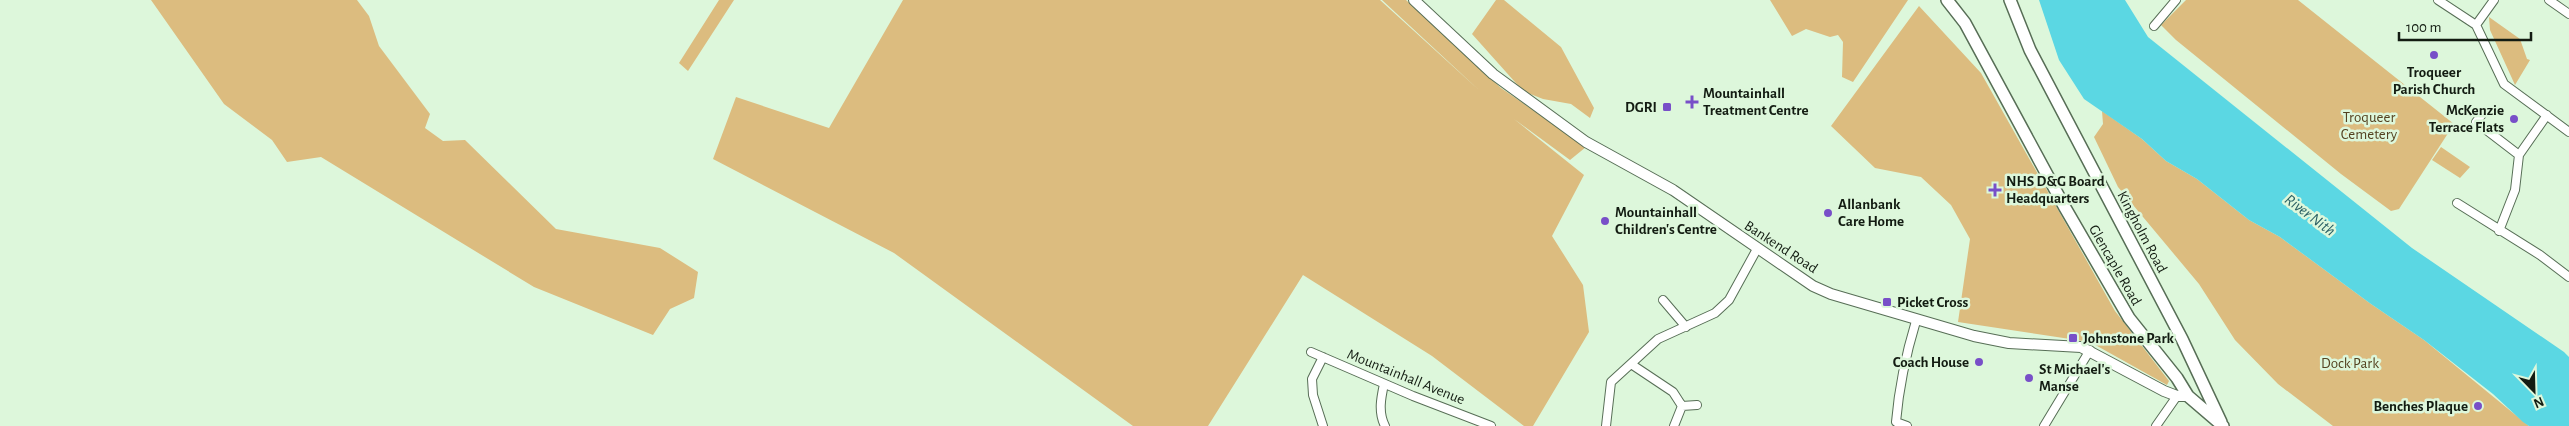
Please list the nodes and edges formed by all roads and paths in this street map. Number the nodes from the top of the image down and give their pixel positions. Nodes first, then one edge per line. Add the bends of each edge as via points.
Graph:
1 (1414, 0) edge
2 (1947, 0) edge
3 (2010, 0) edge
4 (2176, 0) edge
5 (2438, 0) edge
6 (2494, 0) edge
7 (2549, 0) edge
8 (2569, 14) edge
9 (2476, 25) junction
10 (2154, 26) dead end
11 (2484, 112) dead end
12 (2547, 116) junction
13 (2569, 132) edge
14 (2518, 155) junction
15 (2456, 203) dead end
16 (2499, 231) junction
17 (1757, 249) junction
18 (2569, 265) edge
19 (2566, 274) edge
20 (1663, 300) dead end
21 (1916, 321) junction
22 (1686, 327) junction
23 (2090, 350) junction
24 (1310, 352) dead end
25 (1323, 358) junction
26 (1631, 364) junction
27 (1384, 384) junction
28 (2183, 396) junction
29 (1697, 405) dead end
30 (1682, 406) junction
31 (2222, 425) edge
32 (1323, 426) edge
33 (1384, 426) edge
34 (1490, 426) edge
35 (1606, 426) edge
36 (1674, 426) edge
37 (1907, 426) edge
38 (2044, 426) edge
39 (2156, 426) edge

1 - 17 street, Bankend Road via 1493,74 1586,142 1673,190
2 - 28 main road, Glencaple Road via 1965,23 2129,318 2177,378
3 - 31 main road, Kingholm Road via 2034,57 2182,339
4 - 10 street
5 - 9 street
6 - 9 street
7 - 8 street
9 - 12 street via 2504,84
11 - 14 street via 2476,122
12 - 13 street
12 - 14 street
14 - 16 street via 2515,190
15 - 16 street
16 - 19 street
17 - 21 street, Bankend Road via 1813,286
17 - 22 street via 1728,300 1715,313
18 - 19 street
20 - 22 street
21 - 23 street, Bankend Road via 2009,343
21 - 37 street via 1898,395 1896,422
22 - 26 street via 1658,339
23 - 28 street, Bankend Road
23 - 38 street
24 - 25 street, Mountainhall Avenue
25 - 27 street, Mountainhall Avenue
25 - 32 street via 1312,379 1313,395
26 - 30 street via 1672,392
26 - 35 street via 1611,382
27 - 33 street via 1380,402
27 - 34 street, Mountainhall Avenue
28 - 31 main road, Glencaple Road
28 - 39 street
29 - 30 street
30 - 36 street

